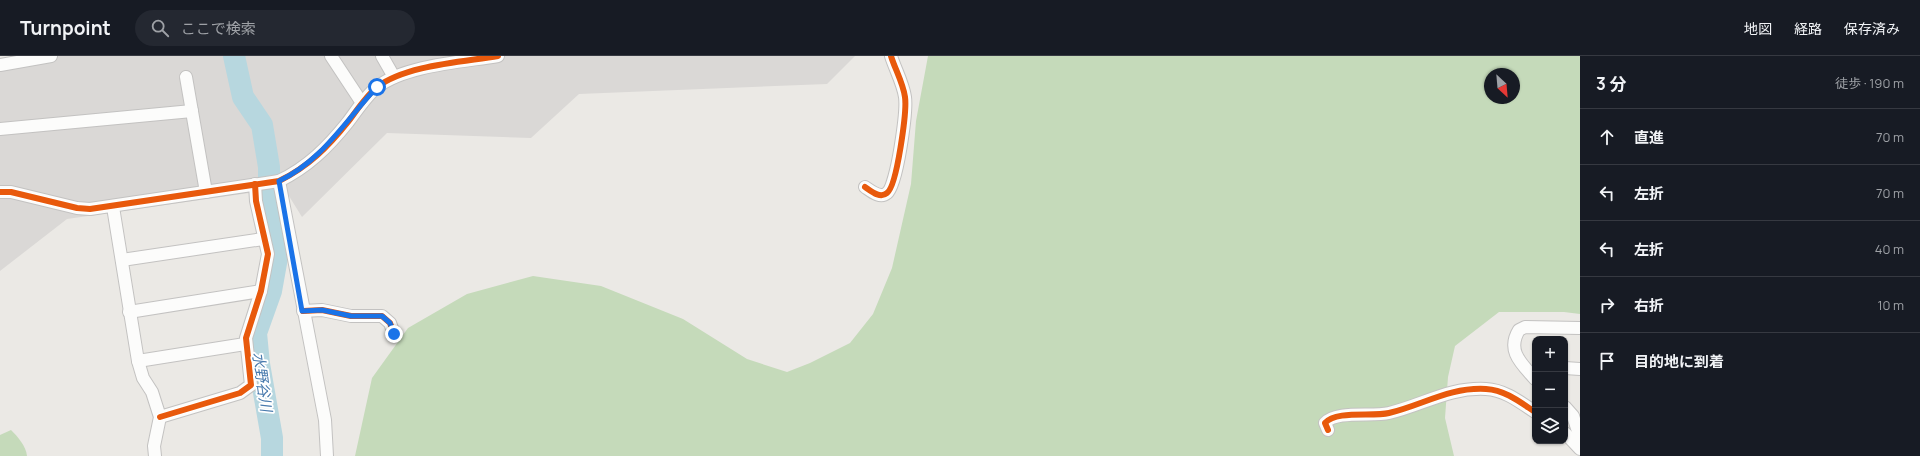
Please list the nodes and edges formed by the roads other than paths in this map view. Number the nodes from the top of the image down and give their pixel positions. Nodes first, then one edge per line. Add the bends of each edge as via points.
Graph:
1 (51, 56) edge
2 (331, 56) edge
3 (382, 56) edge
4 (498, 56) edge
5 (891, 56) edge
6 (469, 58) edge
7 (0, 65) edge
8 (186, 77) dead end
9 (394, 77) junction
10 (362, 103) junction
11 (192, 110) junction
12 (0, 129) edge
13 (267, 182) junction
14 (865, 187) dead end
15 (0, 192) edge
16 (206, 192) junction
17 (113, 207) junction
18 (263, 239) junction
19 (122, 260) junction
20 (261, 291) junction
21 (302, 311) junction
22 (129, 312) junction
23 (1580, 328) edge
24 (394, 334) dead end
25 (245, 344) junction
26 (138, 361) junction
27 (1530, 367) edge
28 (1568, 368) edge
29 (1580, 368) edge
30 (1566, 408) edge
31 (1532, 410) edge
32 (160, 417) junction
33 (1328, 430) dead end
34 (1568, 436) edge
35 (1580, 437) edge
36 (1580, 449) edge
37 (155, 456) edge
38 (327, 456) edge

1 - 7 street
2 - 10 street
3 - 9 street
4 - 6 street
5 - 14 street via 905,98 902,138 893,184 887,193 882,195 876,195
6 - 9 street
8 - 11 street
9 - 10 street via 377,87
10 - 13 street via 322,152 292,175
11 - 12 street
11 - 16 street
13 - 16 street
13 - 18 street via 256,201
13 - 21 street
15 - 17 street via 16,193 77,208
16 - 17 street
17 - 19 street
18 - 19 street
18 - 20 street via 268,262
19 - 22 street
20 - 22 street
20 - 25 street
21 - 24 street via 322,310 351,316 382,316 390,323
21 - 38 street via 324,420
22 - 26 street
23 - 27 street via 1525,327 1519,330 1514,354
25 - 26 street
25 - 32 street via 251,385 240,393
26 - 32 street
28 - 29 street
30 - 35 street via 1573,416
31 - 33 street via 1510,396 1496,391 1463,390 1446,393 1389,413 1332,417 1325,424
32 - 37 street via 154,446
34 - 36 street

